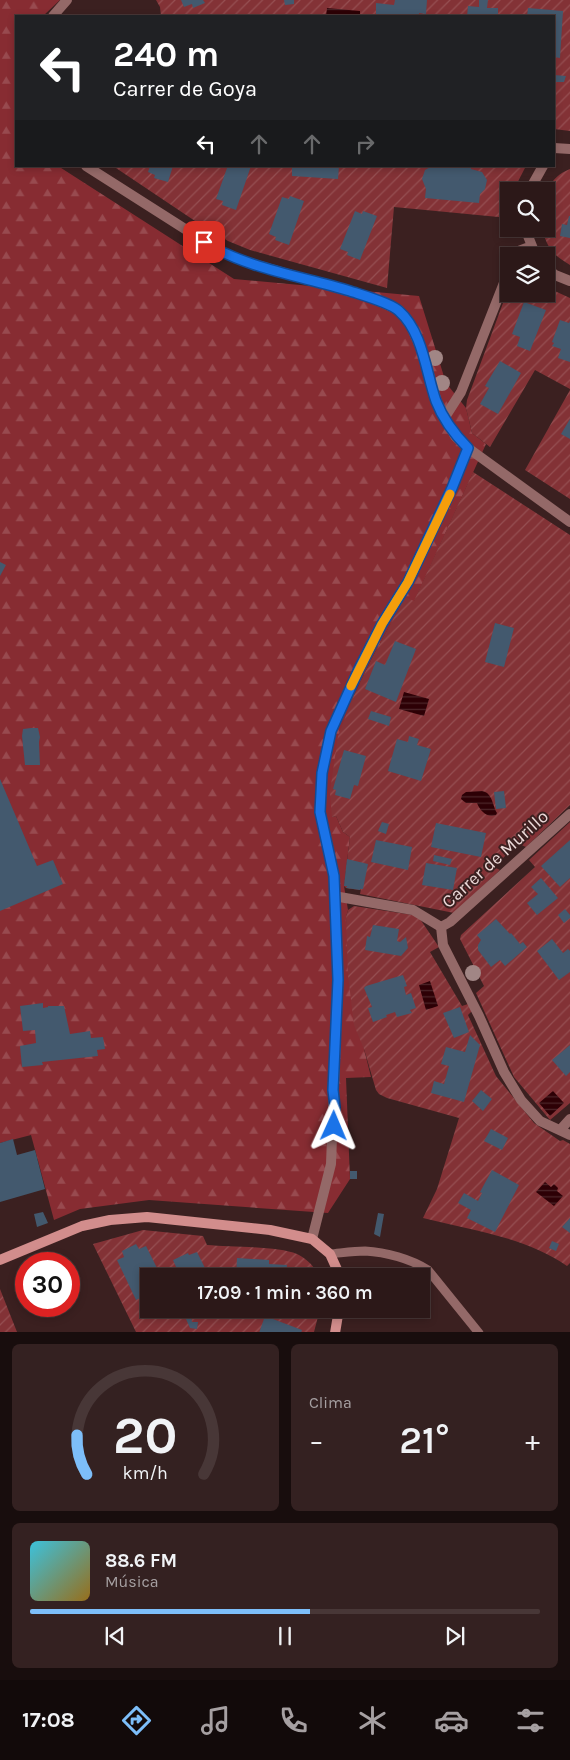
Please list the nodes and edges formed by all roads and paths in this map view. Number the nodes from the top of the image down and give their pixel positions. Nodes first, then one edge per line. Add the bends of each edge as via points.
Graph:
1 (67, 0) edge
2 (54, 15) edge
3 (555, 148) edge
4 (570, 149) edge
5 (88, 167) edge
6 (543, 167) edge
7 (534, 182) edge
8 (529, 237) edge
9 (532, 246) edge
10 (555, 275) edge
11 (570, 282) edge
12 (500, 293) edge
13 (444, 417) junction
14 (468, 448) junction
15 (570, 522) edge
16 (570, 814) edge
17 (334, 896) junction
18 (441, 927) junction
19 (570, 1119) edge
20 (560, 1130) junction
21 (570, 1135) edge
22 (312, 1239) junction
23 (330, 1254) junction
24 (0, 1260) edge
25 (336, 1268) edge
26 (337, 1318) edge
27 (335, 1332) edge
28 (479, 1332) edge

1 - 2 street
3 - 4 street
5 - 13 street via 218,250 246,262 370,297 399,310 411,326 423,353
6 - 7 street
8 - 9 street
10 - 11 street
12 - 13 street via 461,392
13 - 14 street
14 - 15 street
14 - 17 street via 408,582 382,624 331,731 322,773 320,812 334,876
16 - 18 street, Carrer de Murillo
17 - 18 street via 413,910
17 - 22 street via 338,980 331,1164
18 - 20 street via 443,945 520,1100 540,1121
19 - 20 street
20 - 21 street
22 - 23 street
22 - 24 street via 270,1230 147,1217 82,1226
23 - 25 street
23 - 28 lane via 370,1252 417,1263 428,1270
26 - 27 street

